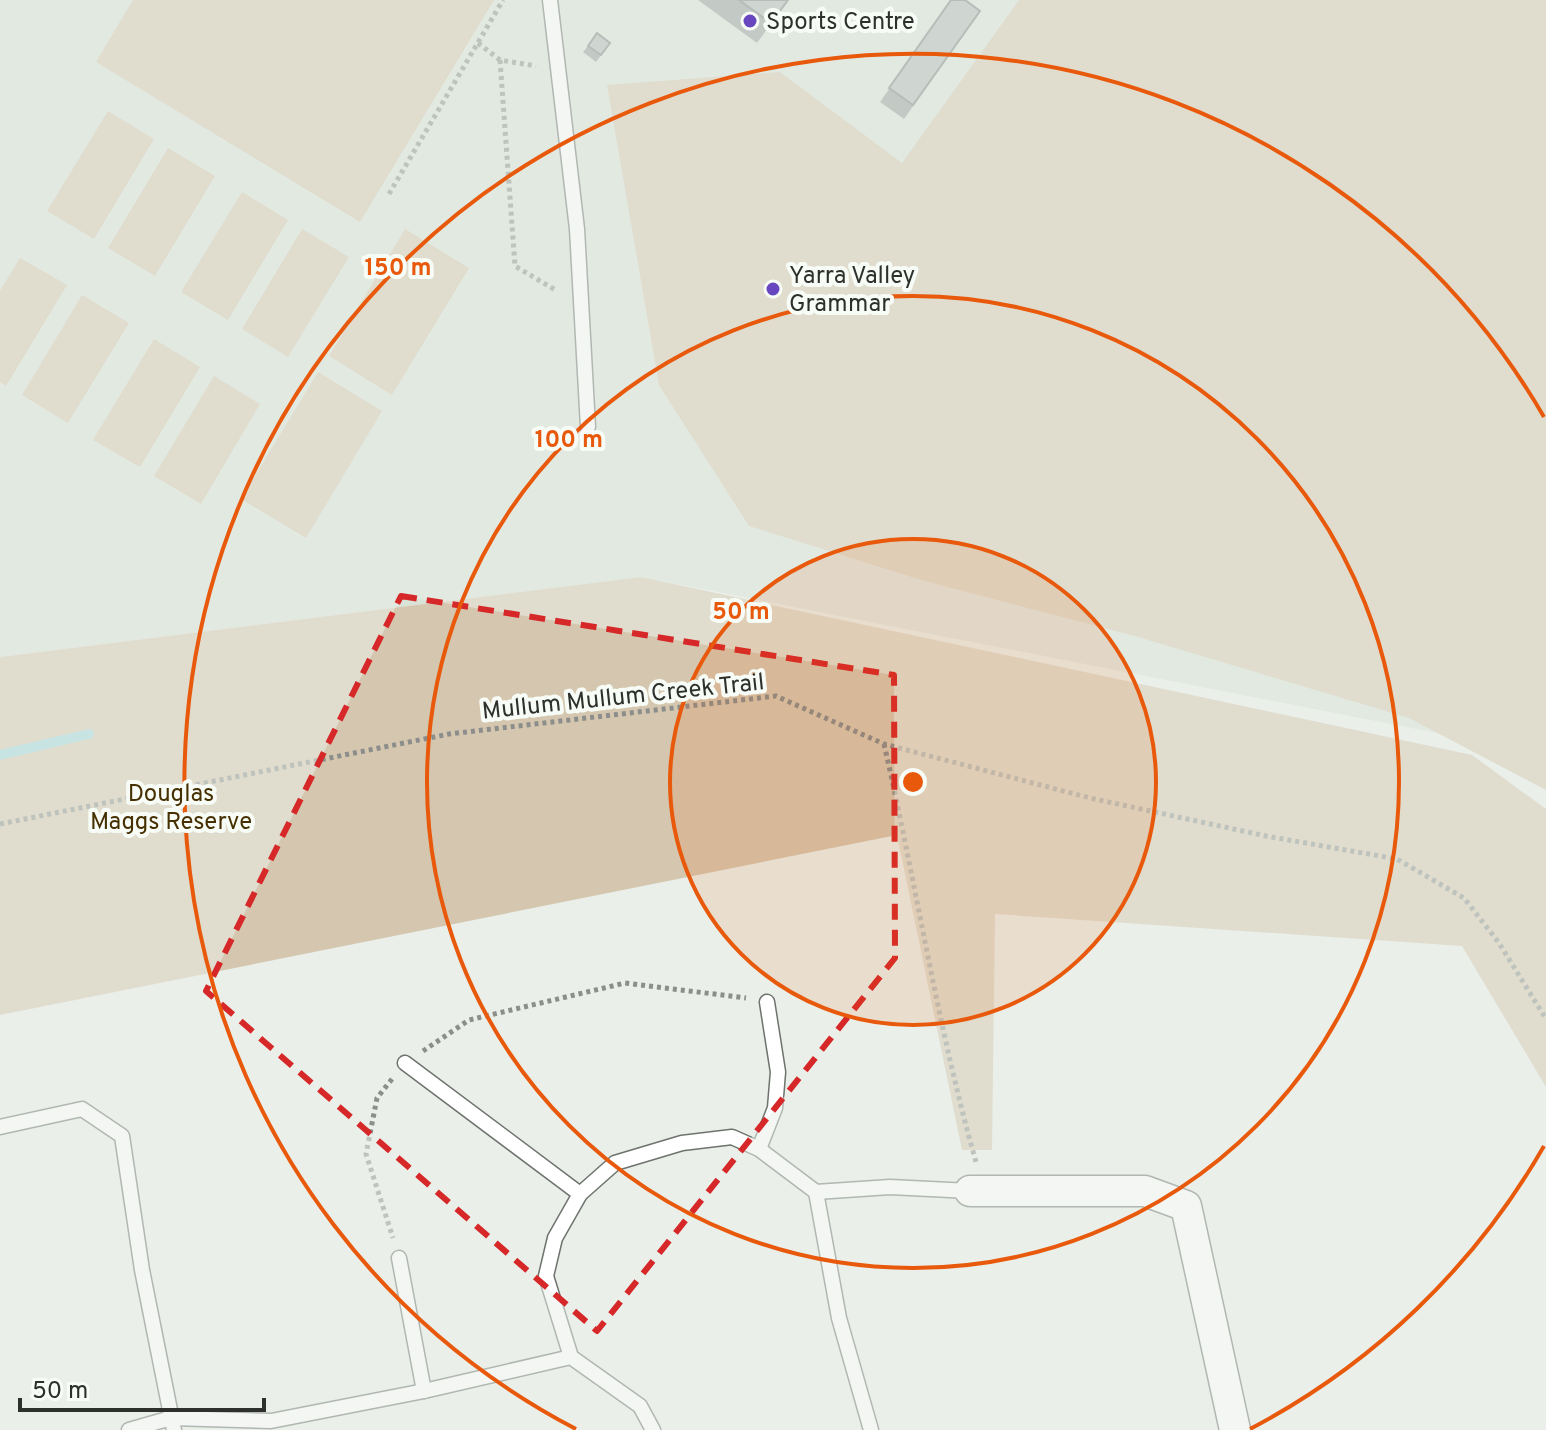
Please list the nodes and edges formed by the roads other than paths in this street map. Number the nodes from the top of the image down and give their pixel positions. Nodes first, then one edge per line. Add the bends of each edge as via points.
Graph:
1 (550, 0) edge
2 (588, 427) dead end
3 (767, 1002) road end
4 (405, 1063) road end
5 (0, 1127) edge
6 (759, 1149) junction
7 (977, 1191) joint
8 (816, 1192) junction
9 (580, 1194) junction
10 (399, 1258) road end
11 (571, 1357) junction
12 (424, 1391) junction
13 (172, 1424) edge
14 (129, 1430) edge
15 (653, 1430) edge
16 (871, 1430) edge
17 (1235, 1430) edge

1 - 2 lane via 577,229
3 - 6 lane via 778,1072 775,1108
4 - 9 lane
5 - 13 lane via 82,1109 122,1136
6 - 8 lane
6 - 9 lane via 732,1137 682,1143 615,1163
7 - 8 lane via 890,1187
7 - 17 street via 1145,1191 1186,1206
8 - 16 lane via 839,1318
9 - 11 lane via 555,1238 546,1276
10 - 12 lane
11 - 12 lane
11 - 15 lane via 640,1406
12 - 13 lane via 271,1421
13 - 14 lane

